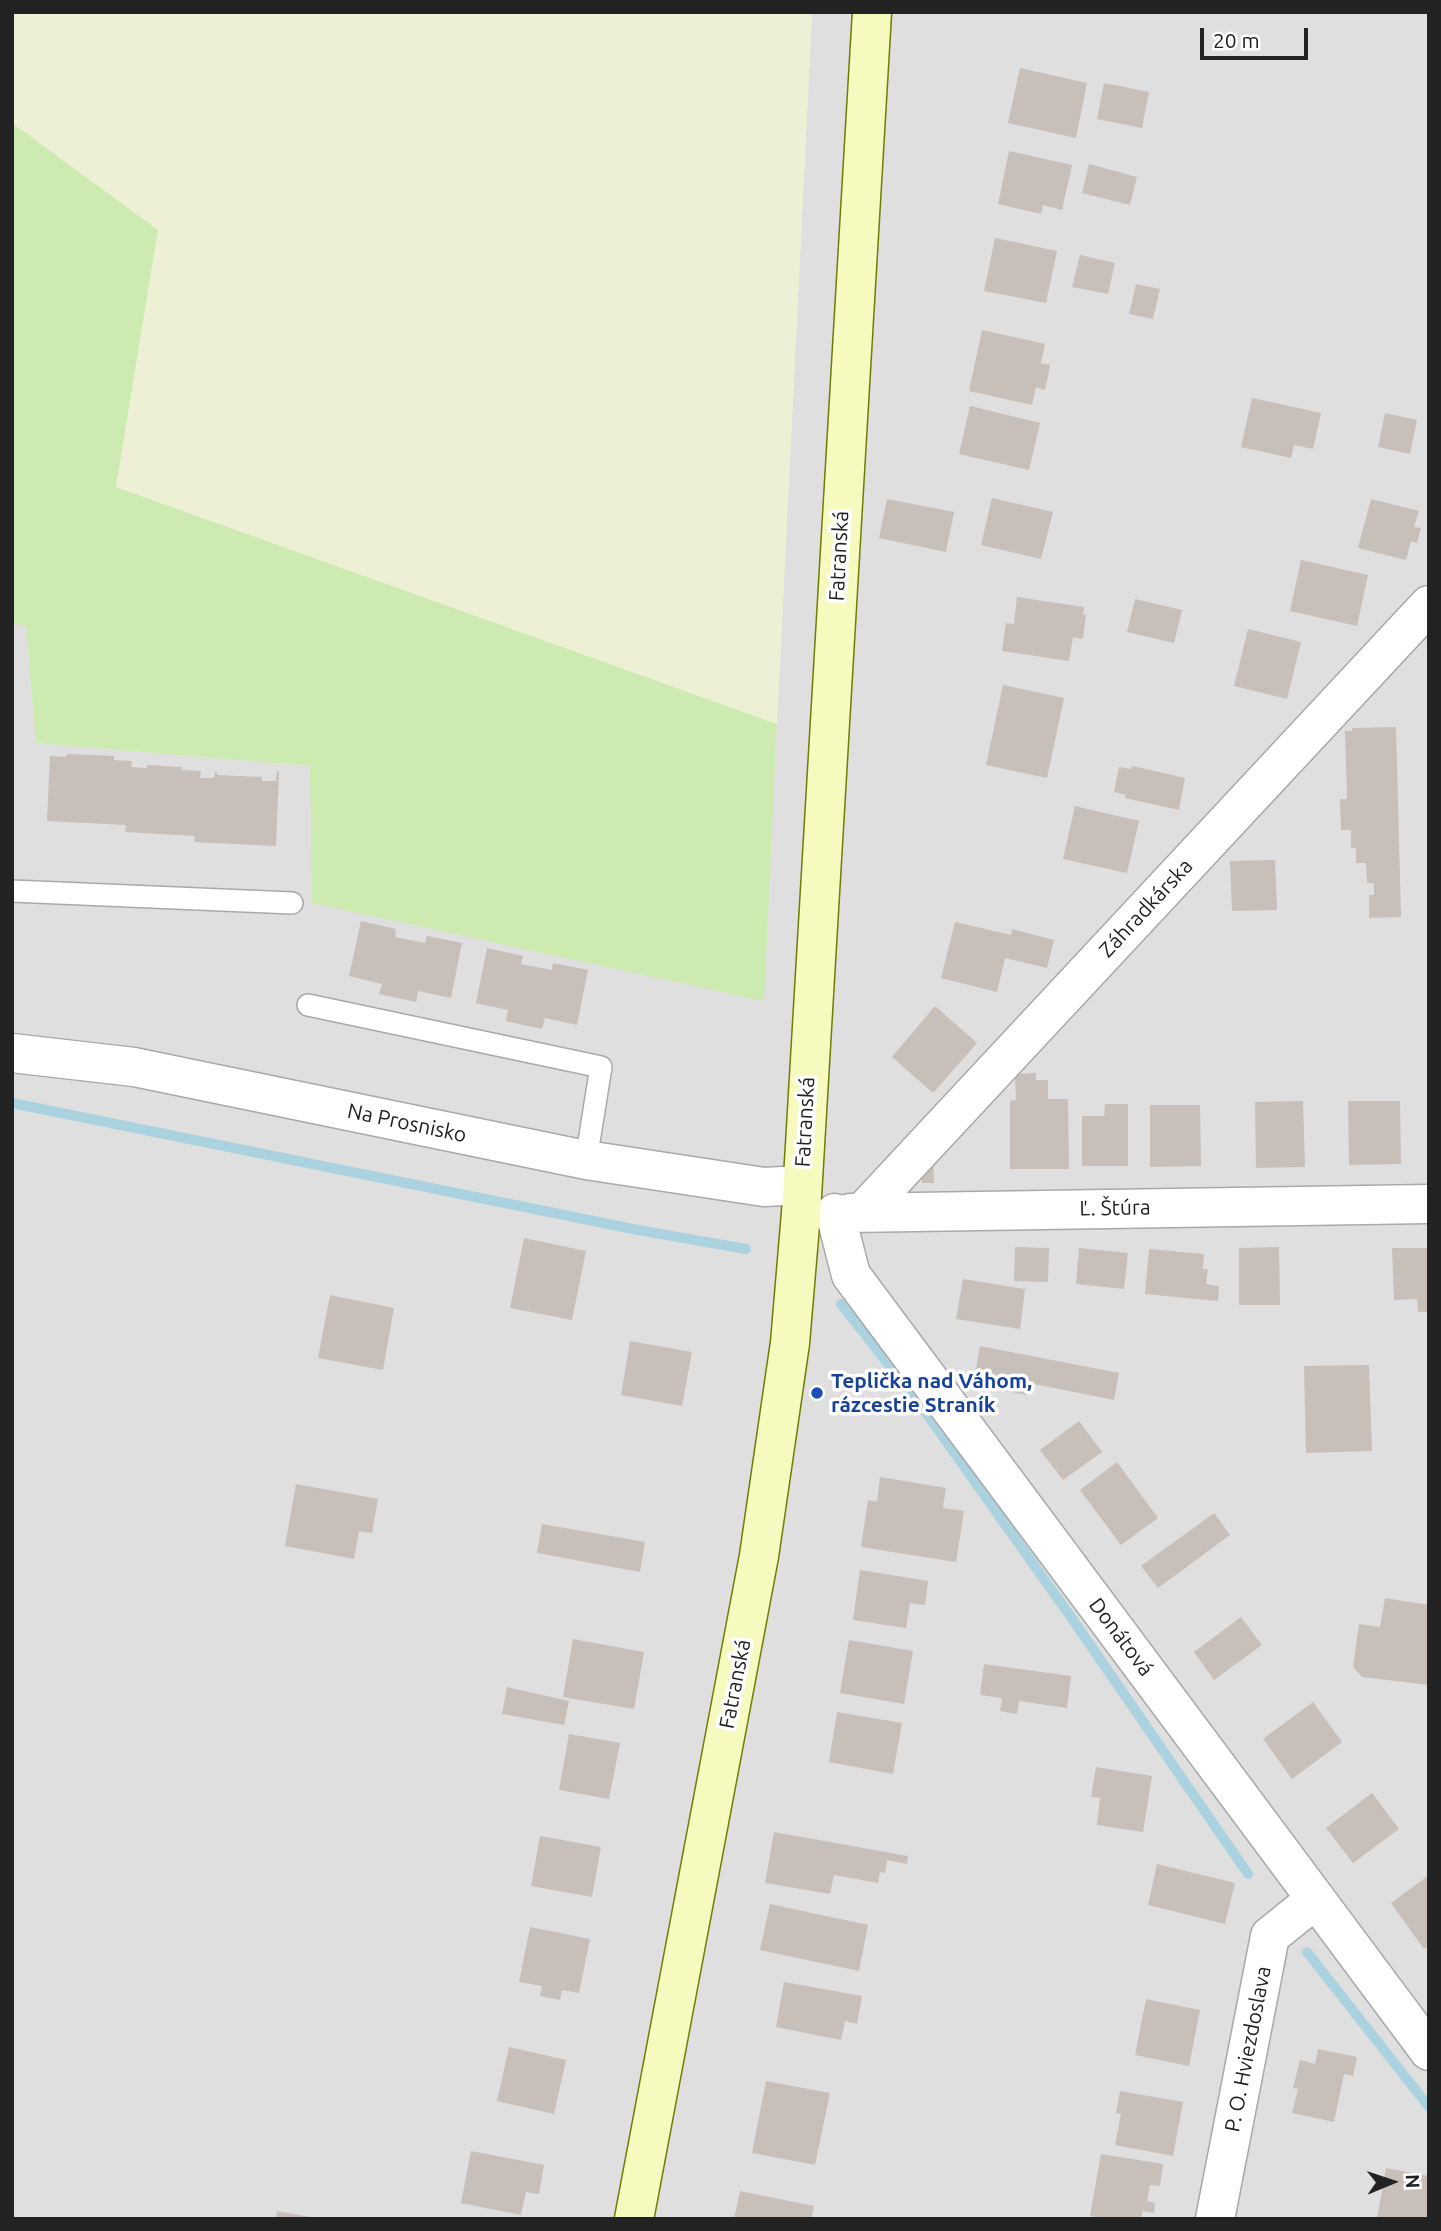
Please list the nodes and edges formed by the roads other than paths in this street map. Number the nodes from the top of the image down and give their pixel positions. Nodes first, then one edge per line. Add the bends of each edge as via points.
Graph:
1 (872, 12) edge
2 (1429, 604) edge
3 (12, 891) edge
4 (292, 903) dead end
5 (308, 1005) dead end
6 (12, 1053) edge
7 (586, 1160) junction
8 (1429, 1203) edge
9 (825, 1206) junction
10 (1316, 1899) junction
11 (1429, 2052) edge
12 (634, 2219) edge
13 (1216, 2219) edge

1 - 9 main road, Fatranská
2 - 9 street, Záhradkárska
3 - 4 lane
5 - 7 lane via 601,1067
6 - 7 street, Na Prosnisko via 134,1067
7 - 9 street, Na Prosnisko via 764,1187
8 - 9 street, Ľ. Štúra
9 - 10 street, Donátová via 851,1275
9 - 12 main road, Fatranská via 790,1343 759,1556
10 - 11 street, Donátová
10 - 13 street, P. O. Hviezdoslava via 1270,1936

